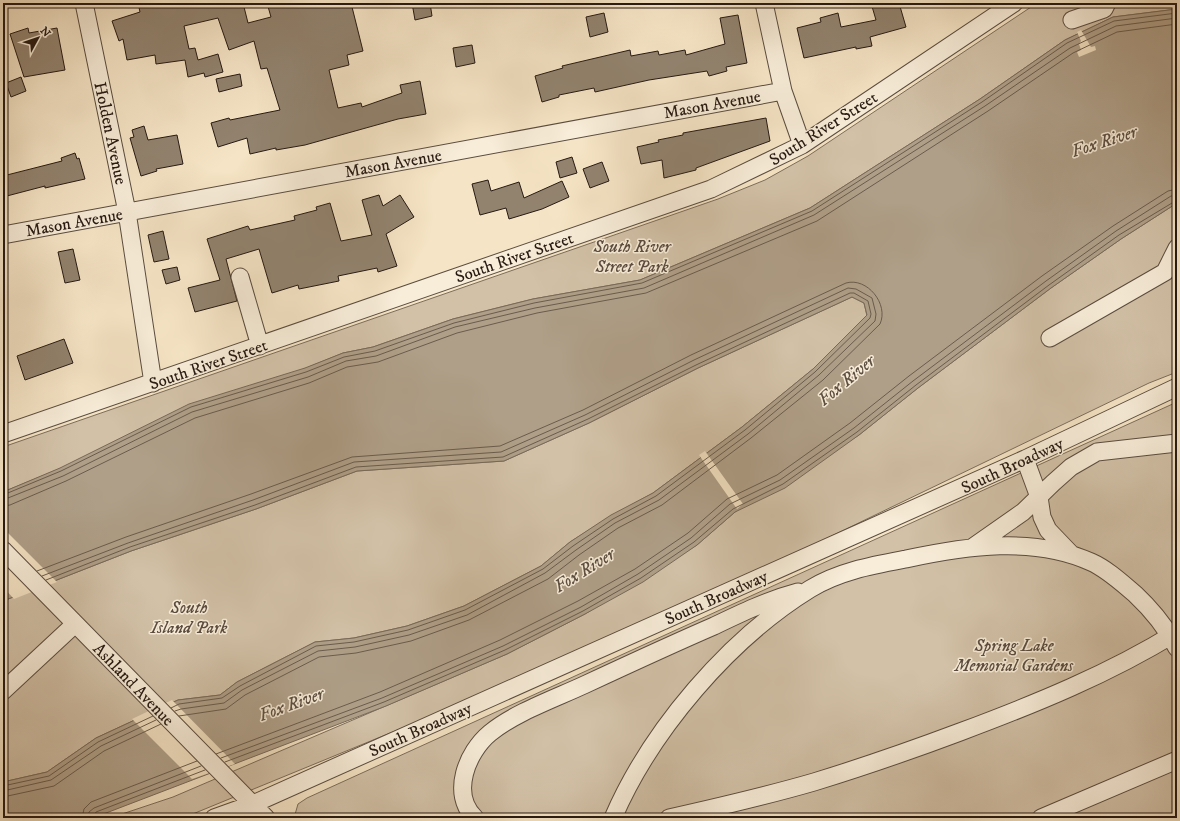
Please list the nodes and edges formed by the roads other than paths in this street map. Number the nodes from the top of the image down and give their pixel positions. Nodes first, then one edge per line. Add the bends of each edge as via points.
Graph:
1 (84, 3) edge
2 (764, 3) edge
3 (1014, 3) edge
4 (1107, 3) edge
5 (991, 9) edge
6 (1072, 20) dead end
7 (783, 91) junction
8 (802, 145) junction
9 (127, 212) junction
10 (3, 235) edge
11 (1177, 248) edge
12 (1171, 274) edge
13 (240, 277) dead end
14 (1050, 338) dead end
15 (260, 346) junction
16 (153, 383) junction
17 (1177, 388) edge
18 (3, 434) edge
19 (1177, 443) edge
20 (1025, 459) junction
21 (1039, 497) junction
22 (971, 548) junction
23 (3, 550) edge
24 (1074, 556) junction
25 (811, 588) junction
26 (76, 624) junction
27 (1175, 638) edge
28 (3, 692) edge
29 (1177, 760) edge
30 (253, 804) junction
31 (214, 818) edge
32 (266, 818) edge
33 (475, 818) edge
34 (613, 818) edge
35 (669, 818) edge
36 (1041, 818) edge

1 - 9 street, Holden Avenue
2 - 7 street
3 - 5 street, South River Street
4 - 6 street via 1104,9
5 - 8 street, South River Street
7 - 8 street
7 - 9 street, Mason Avenue
8 - 15 street, South River Street via 711,189
9 - 10 street, Mason Avenue
9 - 16 street, Holden Avenue
11 - 12 street
12 - 14 street
13 - 15 street
15 - 16 street, South River Street
16 - 18 street, South River Street
17 - 20 street, South Broadway
19 - 21 street via 1097,452 1071,467
20 - 21 street
20 - 30 street, South Broadway
21 - 22 street via 1023,512
21 - 24 street via 1042,517 1048,530
22 - 24 street via 1030,547 1056,550
22 - 25 street via 871,566
23 - 26 street, Ashland Avenue
24 - 27 street via 1092,562 1126,586
25 - 33 street via 779,597 679,641 526,712 490,733 470,757 465,772 464,800
25 - 34 street via 760,625 682,705 630,782
26 - 28 street
26 - 30 street, Ashland Avenue
27 - 35 street via 1065,691 931,743 814,782
29 - 36 street
30 - 31 street, South Broadway
30 - 32 street, Ashland Avenue

